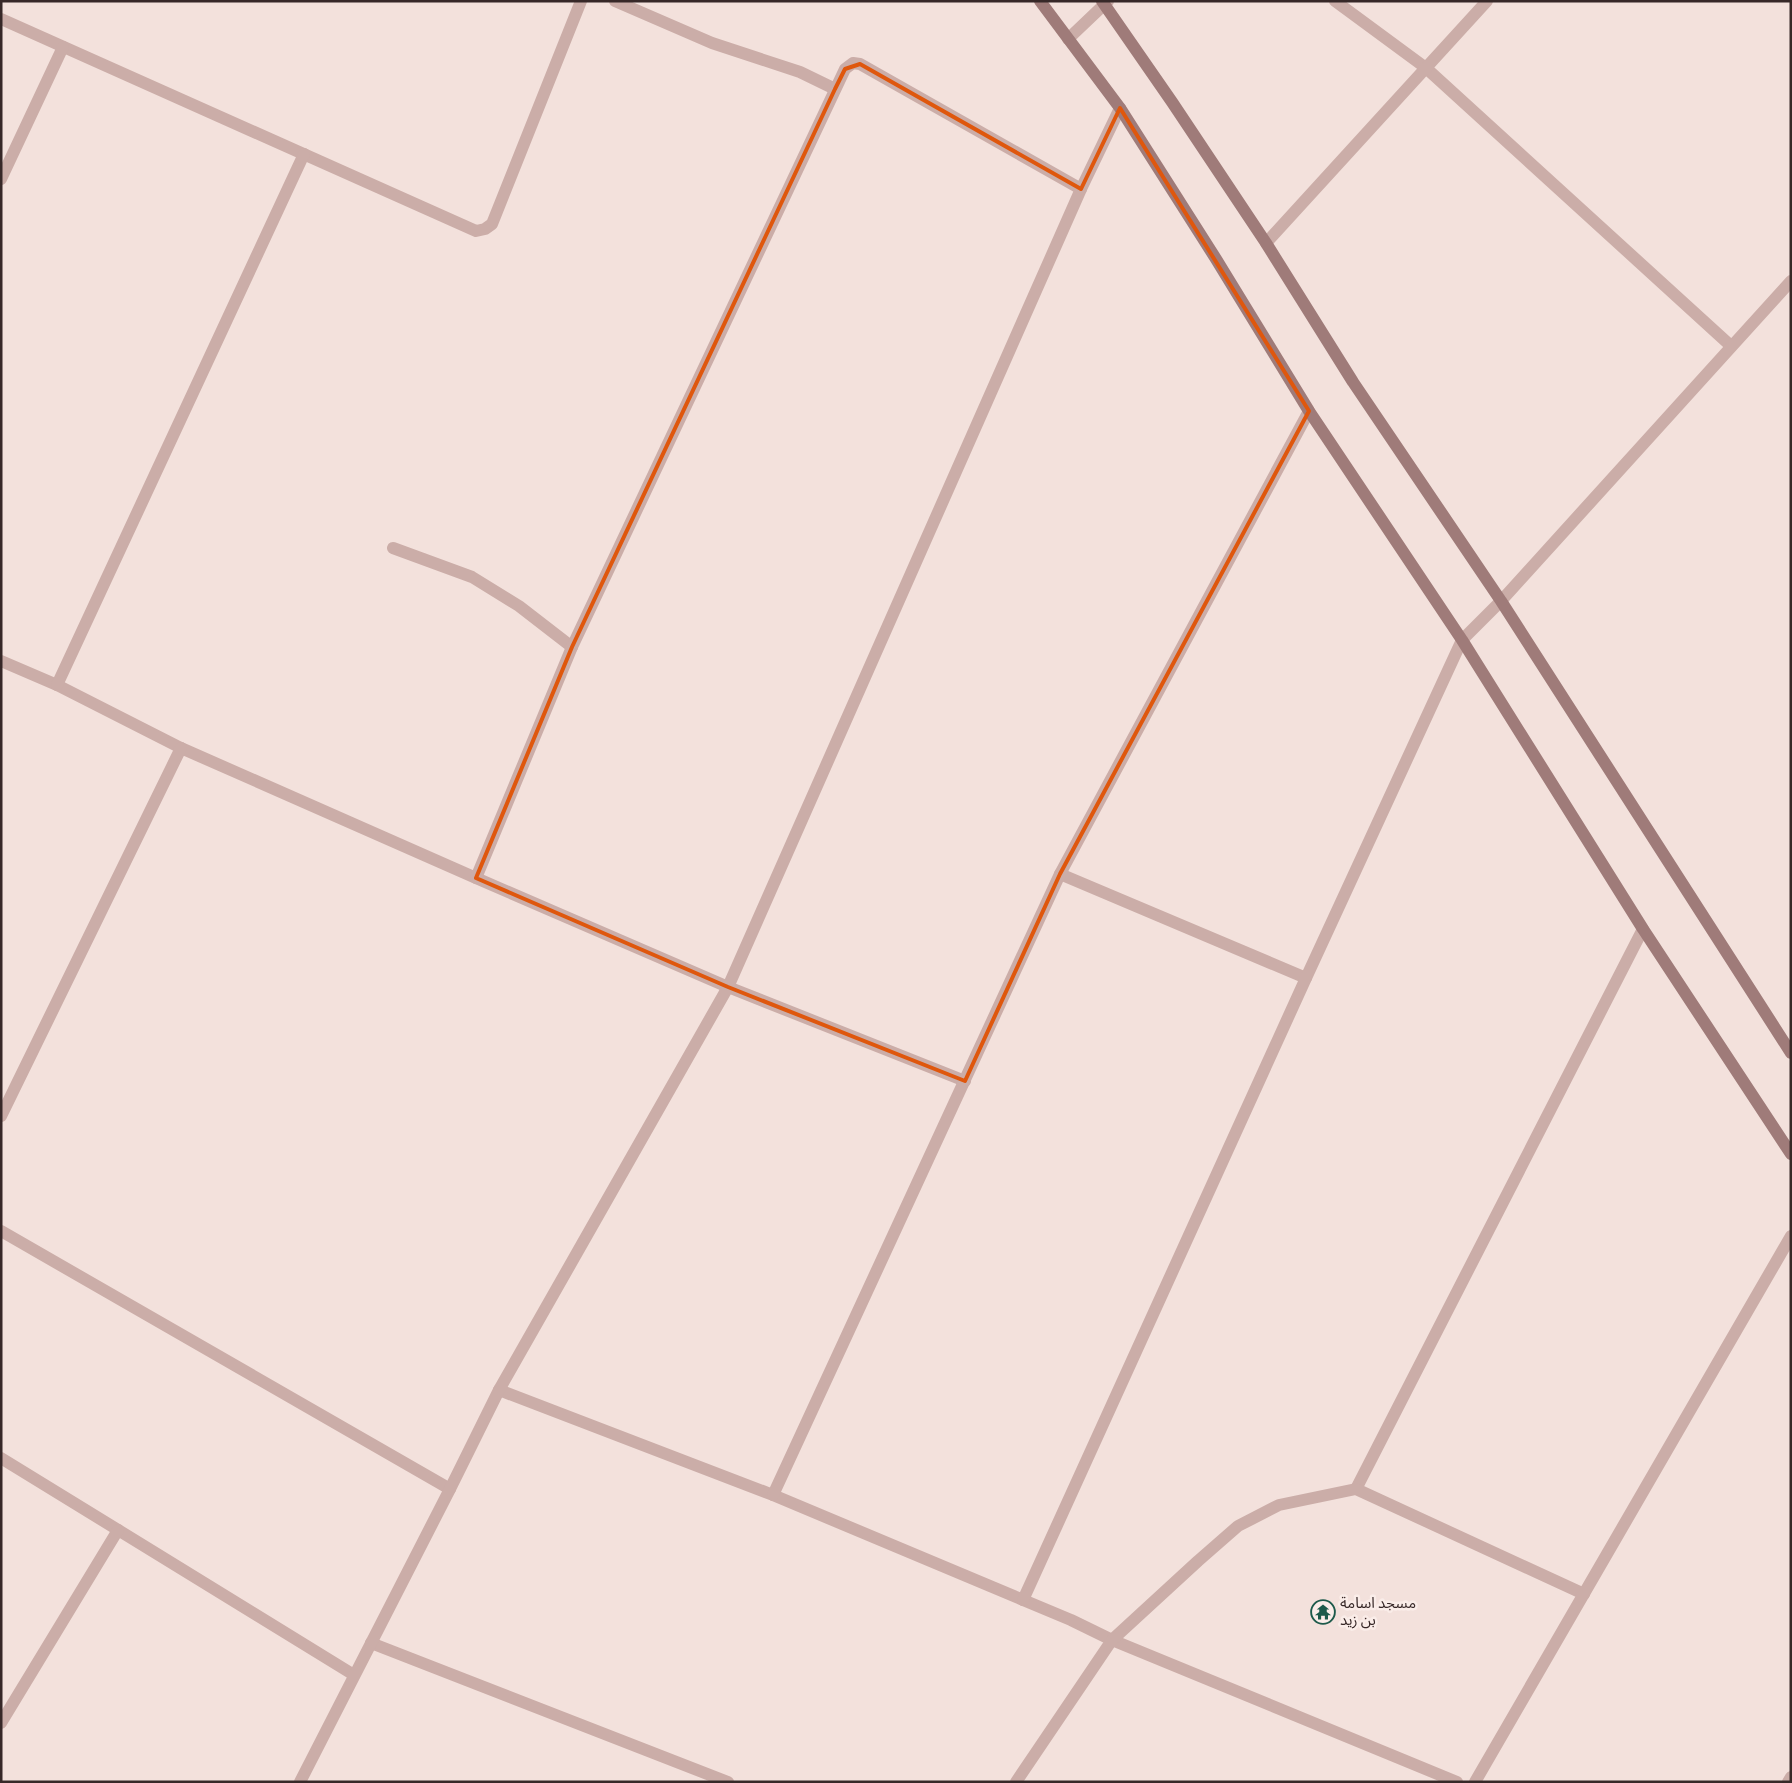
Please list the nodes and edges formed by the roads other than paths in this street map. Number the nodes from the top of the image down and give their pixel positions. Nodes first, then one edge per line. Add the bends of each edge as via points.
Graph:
1 (581, 1) edge
2 (615, 1) edge
3 (1040, 1) edge
4 (1335, 1) edge
5 (1487, 1) edge
6 (1105, 2) edge
7 (1, 19) edge
8 (1068, 39) junction
9 (63, 47) junction
10 (1426, 68) junction
11 (835, 89) junction
12 (1120, 108) junction
13 (304, 154) junction
14 (1, 179) edge
15 (1081, 189) junction
16 (1266, 243) junction
17 (1791, 281) edge
18 (1731, 346) junction
19 (1308, 411) junction
20 (393, 548) dead end
21 (1501, 602) junction
22 (1462, 640) junction
23 (572, 647) junction
24 (1, 662) edge
25 (56, 685) junction
26 (181, 748) junction
27 (1060, 874) junction
28 (476, 878) junction
29 (1643, 929) junction
30 (1306, 978) junction
31 (728, 987) junction
32 (1791, 1053) edge
33 (965, 1081) junction
34 (1, 1116) edge
35 (1791, 1154) edge
36 (1, 1231) edge
37 (1791, 1236) edge
38 (499, 1390) junction
39 (1, 1458) edge
40 (450, 1489) junction
41 (1356, 1489) junction
42 (773, 1495) junction
43 (118, 1530) junction
44 (1584, 1594) junction
45 (1023, 1600) junction
46 (1112, 1640) junction
47 (370, 1643) junction
48 (354, 1675) junction
49 (1, 1723) edge
50 (1791, 1777) edge
51 (300, 1782) edge
52 (728, 1782) edge
53 (1016, 1782) edge
54 (1457, 1782) edge
55 (1475, 1782) edge
56 (1788, 1782) edge

1 - 13 street via 489,227 476,231
2 - 11 street via 712,42 800,72
3 - 8 main road
4 - 10 street
5 - 10 street
6 - 8 street
6 - 16 main road
7 - 9 street
8 - 12 main road
9 - 13 street
9 - 14 street
10 - 16 street
10 - 18 street
11 - 15 street via 845,69 853,63 860,64
11 - 23 street
12 - 15 street
12 - 19 main road
13 - 25 street
15 - 31 street
16 - 21 main road via 1353,382
17 - 18 street
18 - 21 street
19 - 22 main road
19 - 27 street
20 - 23 street via 472,577 519,606
21 - 22 street
21 - 32 main road
22 - 29 main road
22 - 30 street
23 - 28 street
24 - 25 street
25 - 26 street
26 - 28 street
26 - 34 street
27 - 30 street
27 - 33 street
28 - 31 street
29 - 35 main road
29 - 41 street
30 - 45 street
31 - 33 street
31 - 38 street
33 - 42 street
36 - 40 street
37 - 44 street
38 - 40 street
38 - 42 street
39 - 43 street
40 - 47 street
41 - 44 street
41 - 46 street via 1279,1505 1238,1526
42 - 45 street
43 - 48 street
43 - 49 street
44 - 55 street
45 - 46 street
46 - 53 street
46 - 54 street
47 - 48 street
47 - 52 street
48 - 51 street
50 - 56 street

